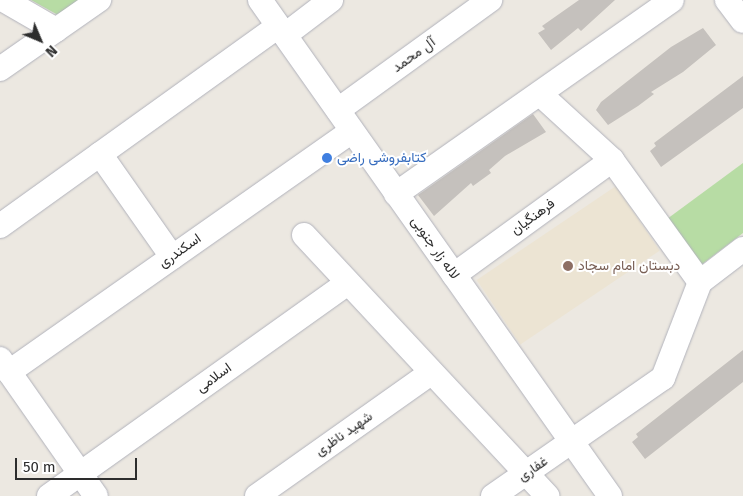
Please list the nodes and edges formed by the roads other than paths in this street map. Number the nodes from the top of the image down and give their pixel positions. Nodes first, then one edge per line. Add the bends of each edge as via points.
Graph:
1 (4, 0) edge
2 (99, 0) edge
3 (260, 0) edge
4 (331, 0) edge
5 (490, 0) edge
6 (672, 0) edge
7 (728, 0) edge
8 (743, 21) edge
9 (56, 30) junction
10 (282, 30) junction
11 (0, 69) edge
12 (540, 94) junction
13 (338, 110) junction
14 (352, 130) junction
15 (100, 154) junction
16 (612, 160) junction
17 (396, 194) junction
18 (0, 226) edge
19 (304, 235) dead end
20 (743, 249) edge
21 (172, 257) junction
22 (454, 275) junction
23 (348, 282) junction
24 (700, 282) junction
25 (4, 368) edge
26 (431, 373) junction
27 (572, 442) junction
28 (80, 474) junction
29 (525, 474) junction
30 (49, 496) edge
31 (96, 496) edge
32 (257, 496) edge
33 (493, 496) edge
34 (547, 496) edge
35 (610, 496) edge

1 - 9 street
2 - 9 street
3 - 10 street, لاله زار جنوبی
4 - 10 street
5 - 13 street, آل محمد
6 - 12 street
7 - 8 street
9 - 11 street
10 - 13 street, لاله زار جنوبی
10 - 15 street
12 - 16 street
12 - 17 street
13 - 14 street, لاله زار جنوبی
14 - 17 street, لاله زار جنوبی
14 - 21 street, اسکندری
15 - 18 street
15 - 21 street
16 - 22 street, فرهنگیان
16 - 24 street
17 - 22 street, لاله زار جنوبی
19 - 23 street
20 - 24 street
21 - 25 street, اسکندری
22 - 27 street, لاله زار جنوبی
23 - 26 street
23 - 28 street, اسلامی
24 - 27 street, غفاری via 664,378
25 - 28 street
26 - 29 street
26 - 32 street, شهید ناظری
27 - 29 street, غفاری
27 - 35 street, لاله زار جنوبی
28 - 30 street, اسلامی
28 - 31 street
29 - 33 street, غفاری
29 - 34 street

